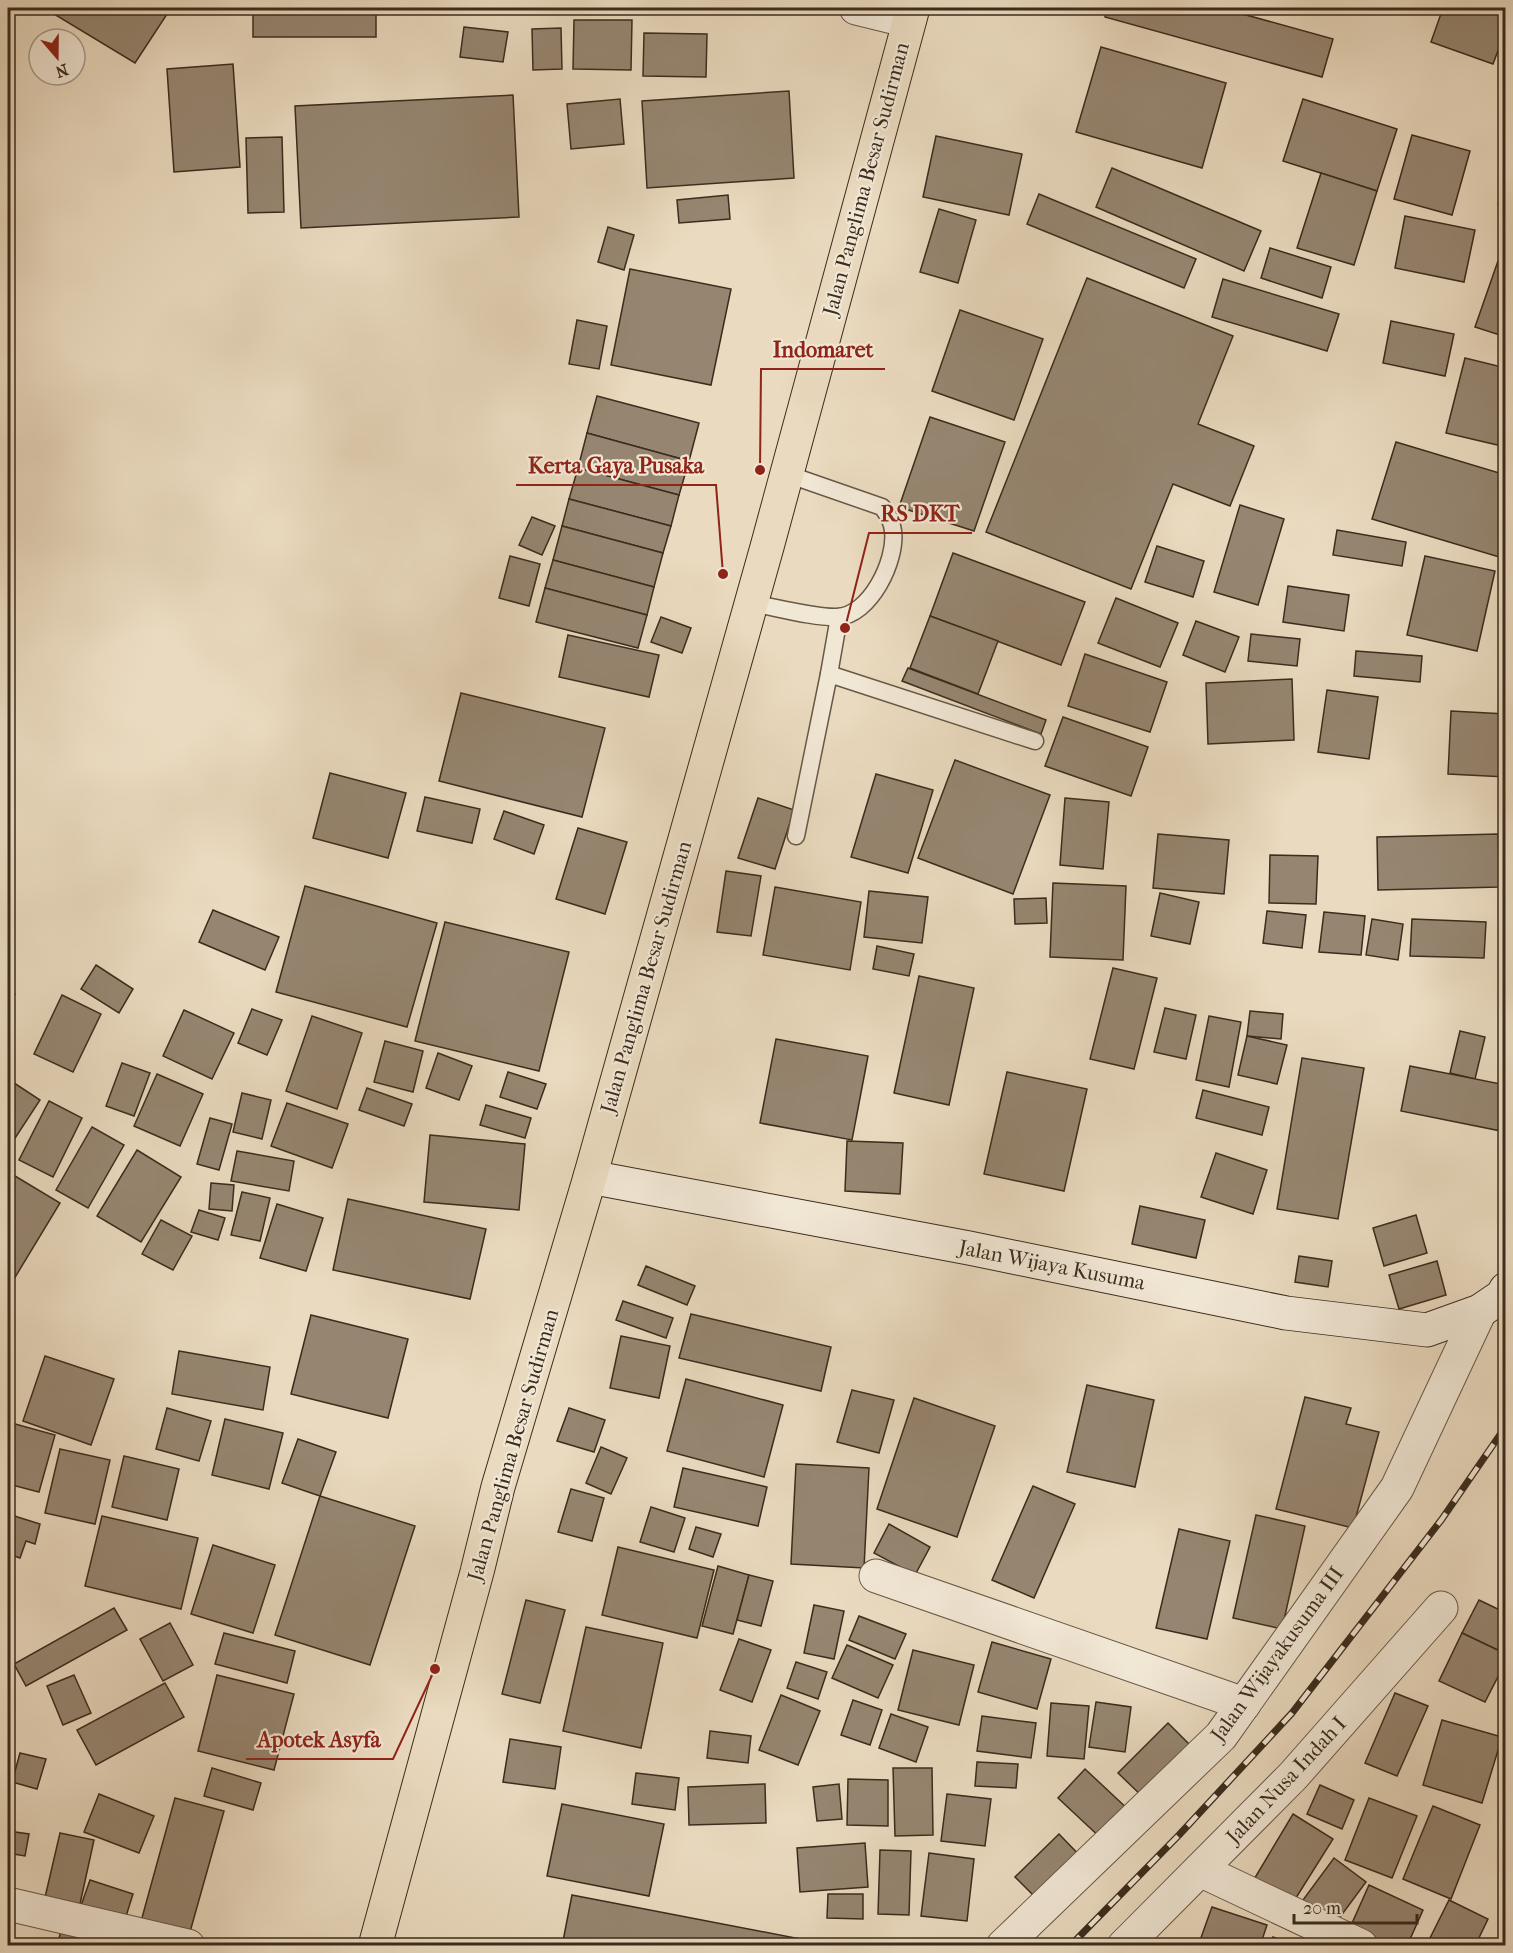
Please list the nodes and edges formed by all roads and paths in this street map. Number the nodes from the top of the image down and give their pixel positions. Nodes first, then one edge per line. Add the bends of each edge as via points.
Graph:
1 (856, 8) edge
2 (911, 14) edge
3 (787, 474) junction
4 (751, 603) junction
5 (839, 617) junction
6 (828, 674) junction
7 (1035, 741) dead end
8 (796, 836) dead end
9 (590, 1177) junction
10 (1506, 1289) edge
11 (1480, 1311) junction
12 (876, 1576) dead end
13 (1441, 1608) dead end
14 (1244, 1704) junction
15 (1200, 1870) junction
16 (8, 1904) edge
17 (188, 1946) edge
18 (375, 1946) edge
19 (1004, 1946) edge
20 (1124, 1946) edge
21 (1361, 1946) edge

1 - 2 street
2 - 3 main road, Jalan Panglima Besar Sudirman
3 - 4 main road, Jalan Panglima Besar Sudirman
3 - 5 lane via 882,507 890,518 894,533 887,572 864,602
4 - 5 lane
4 - 9 main road, Jalan Panglima Besar Sudirman
5 - 6 lane
6 - 7 lane
6 - 8 lane
9 - 11 street, Jalan Wijaya Kusuma via 969,1248 1286,1313 1427,1330
9 - 18 main road, Jalan Panglima Besar Sudirman via 498,1487
10 - 11 street, Jalan Wijaya Kusuma
11 - 14 street, Jalan Wijayakusuma III via 1397,1488
12 - 14 street
13 - 15 street, Jalan Nusa Indah I via 1293,1776
14 - 19 street, Jalan Wijayakusuma III via 1221,1736
15 - 20 street, Jalan Nusa Indah I
15 - 21 street
16 - 17 street

